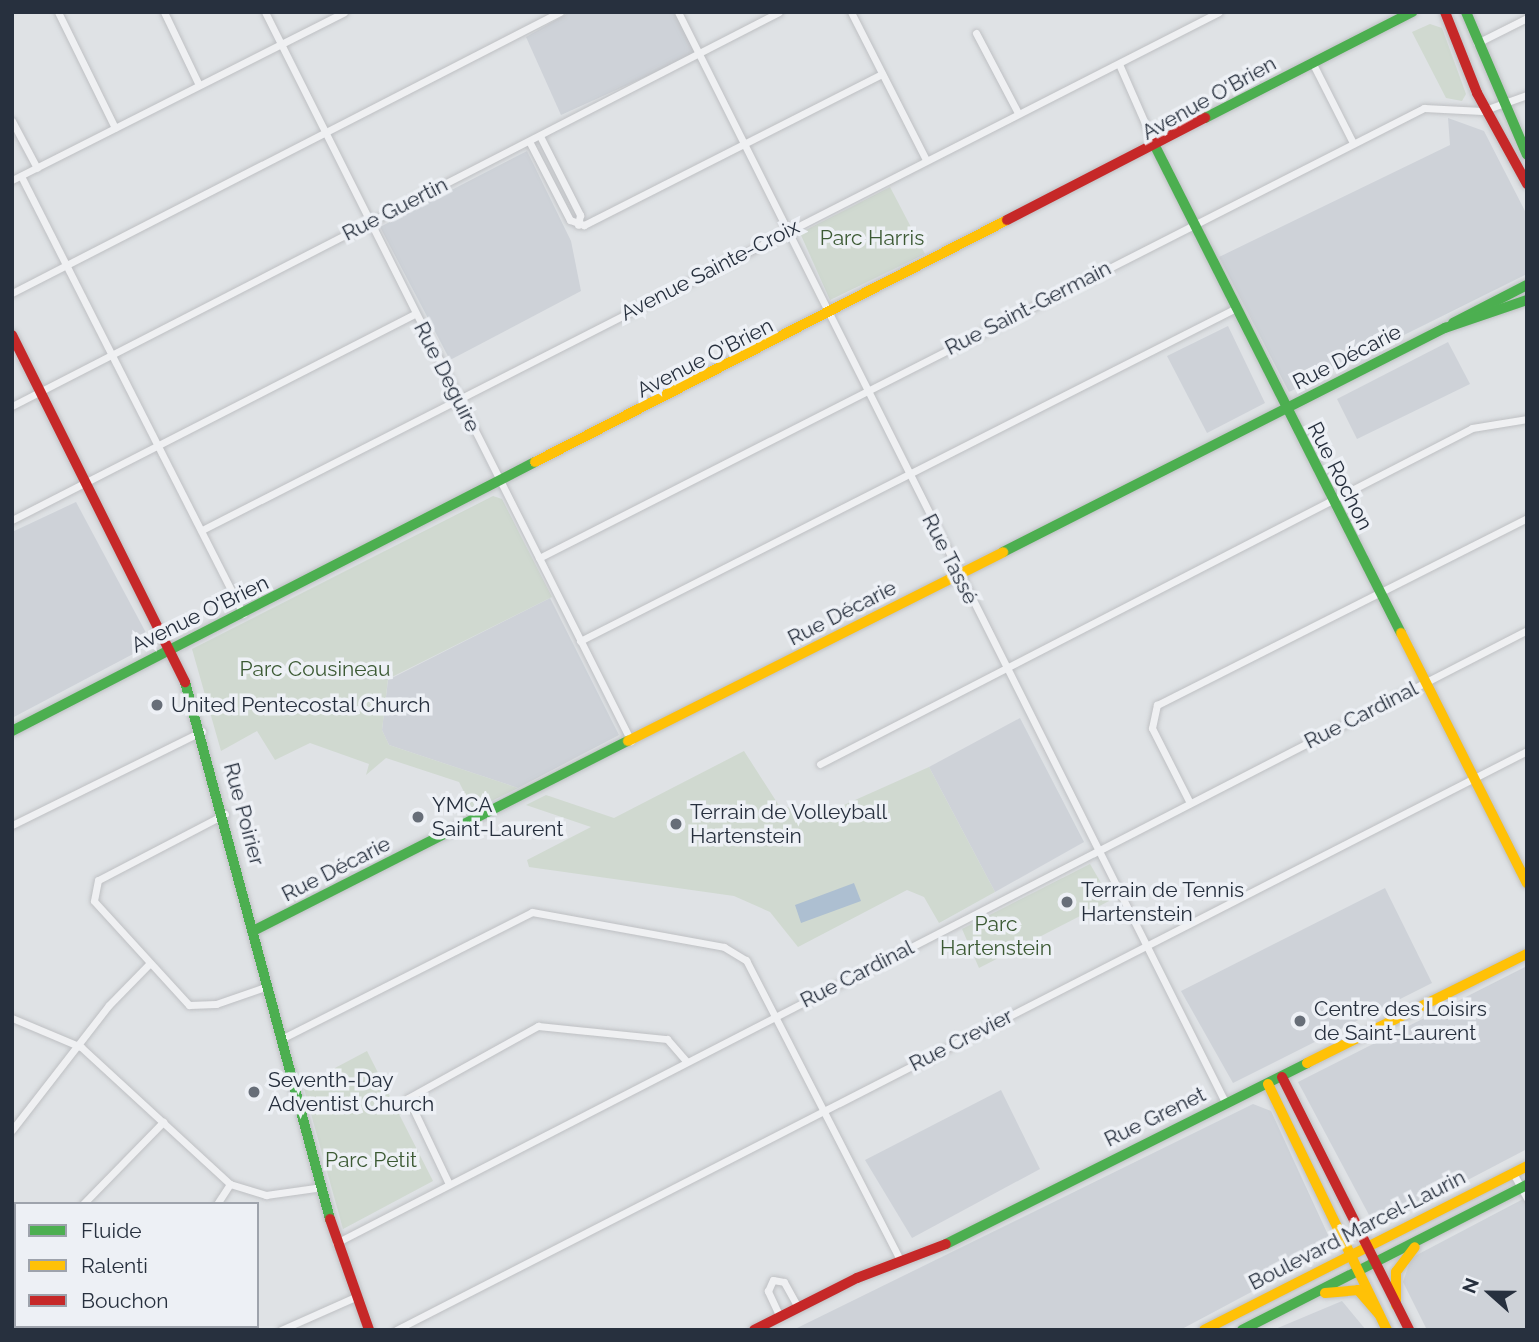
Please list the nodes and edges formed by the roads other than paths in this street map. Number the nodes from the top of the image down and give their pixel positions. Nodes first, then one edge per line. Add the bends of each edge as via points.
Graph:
1 (58, 12) edge
2 (164, 12) edge
3 (265, 12) edge
4 (344, 12) edge
5 (560, 12) edge
6 (678, 12) edge
7 (779, 12) edge
8 (851, 12) edge
9 (1219, 12) edge
10 (1412, 12) edge
11 (1446, 12) edge
12 (1466, 12) edge
13 (1527, 18) edge
14 (976, 33) dead end
15 (1477, 43) junction
16 (281, 44) junction
17 (698, 53) junction
18 (1119, 64) junction
19 (1313, 64) junction
20 (882, 74) junction
21 (199, 85) junction
22 (1527, 94) edge
23 (1502, 105) junction
24 (1487, 110) junction
25 (1018, 113) junction
26 (12, 121) edge
27 (115, 128) junction
28 (324, 132) junction
29 (541, 136) junction
30 (529, 141) junction
31 (744, 144) junction
32 (1353, 144) junction
33 (1156, 148) junction
34 (1527, 155) edge
35 (926, 160) junction
36 (37, 168) junction
37 (21, 176) junction
38 (561, 177) junction
39 (12, 180) edge
40 (552, 182) junction
41 (1527, 184) edge
42 (369, 221) junction
43 (578, 225) junction
44 (1191, 225) junction
45 (787, 230) junction
46 (67, 264) junction
47 (1527, 285) edge
48 (12, 293) edge
49 (1527, 300) edge
50 (1234, 309) junction
51 (415, 314) junction
52 (827, 317) junction
53 (1446, 328) junction
54 (12, 335) edge
55 (114, 354) junction
56 (40, 391) junction
57 (864, 391) junction
58 (458, 398) junction
59 (12, 406) edge
60 (1284, 410) junction
61 (1527, 419) edge
62 (158, 444) junction
63 (907, 476) junction
64 (86, 479) junction
65 (500, 484) junction
66 (1330, 502) junction
67 (1527, 518) edge
68 (12, 520) edge
69 (202, 530) junction
70 (539, 558) junction
71 (958, 575) junction
72 (1378, 593) junction
73 (243, 615) junction
74 (1527, 630) edge
75 (580, 641) junction
76 (172, 650) junction
77 (1005, 669) junction
78 (1425, 682) junction
79 (12, 731) edge
80 (202, 731) junction
81 (631, 741) junction
82 (1527, 751) edge
83 (820, 764) dead end
84 (1473, 779) junction
85 (1190, 803) junction
86 (225, 814) junction
87 (12, 825) edge
88 (1098, 850) junction
89 (1522, 862) edge
90 (1527, 883) edge
91 (254, 930) junction
92 (1146, 945) junction
93 (1527, 954) edge
94 (149, 964) junction
95 (268, 986) junction
96 (12, 1017) edge
97 (775, 1017) junction
98 (281, 1039) junction
99 (81, 1047) junction
100 (687, 1062) junction
101 (1282, 1077) junction
102 (1268, 1084) junction
103 (1226, 1104) junction
104 (825, 1110) junction
105 (163, 1122) junction
106 (12, 1130) edge
107 (1527, 1166) edge
108 (1513, 1173) junction
109 (230, 1184) junction
110 (449, 1184) junction
111 (322, 1187) junction
112 (1524, 1187) edge
113 (1527, 1198) edge
114 (85, 1202) edge
115 (218, 1202) edge
116 (1434, 1233) junction
117 (336, 1242) junction
118 (1367, 1246) junction
119 (1354, 1253) junction
120 (901, 1262) junction
121 (1375, 1262) junction
122 (1361, 1269) junction
123 (353, 1298) junction
124 (1302, 1300) junction
125 (1396, 1305) junction
126 (798, 1307) junction
127 (1379, 1314) junction
128 (780, 1317) junction
129 (281, 1330) edge
130 (369, 1330) edge
131 (396, 1330) edge
132 (754, 1330) edge
133 (1204, 1330) edge
134 (1242, 1330) edge
135 (1387, 1330) edge
136 (1409, 1330) edge

1 - 27 street
2 - 21 street
3 - 16 street, Rue Deguire
4 - 16 street
5 - 28 street
6 - 17 street, Rue Tassé
7 - 17 street, Rue Guertin
8 - 20 street
9 - 18 street, Avenue Sainte-Croix
10 - 19 street, Avenue O'Brien
11 - 24 street
12 - 15 street
13 - 15 street
14 - 25 street
15 - 23 street
16 - 21 street
16 - 28 street, Rue Deguire
17 - 29 street, Rue Guertin
17 - 31 street, Rue Tassé
18 - 25 street, Avenue Sainte-Croix
18 - 33 street, Rue Rochon
19 - 32 street
19 - 33 street, Avenue O'Brien
20 - 31 street
20 - 35 street
21 - 27 street
22 - 23 street, Rue Saint-Germain
23 - 24 street, Rue Saint-Germain
23 - 34 street
24 - 32 street, Rue Saint-Germain via 1424,108
24 - 41 street
25 - 35 street, Avenue Sainte-Croix
26 - 36 street
27 - 36 street
28 - 42 street, Rue Deguire
28 - 46 street
29 - 30 street, Rue Guertin
29 - 38 street
30 - 40 street
30 - 42 street, Rue Guertin
31 - 43 street
31 - 45 street, Rue Tassé
32 - 44 street, Rue Saint-Germain
33 - 44 street, Rue Rochon
33 - 52 street, Avenue O'Brien
35 - 45 street, Avenue Sainte-Croix
36 - 37 street
37 - 39 street
37 - 46 street
38 - 40 street
38 - 43 street via 580,215
40 - 43 street
42 - 51 street, Rue Deguire
42 - 55 street, Rue Guertin
44 - 50 street, Rue Rochon
44 - 57 street, Rue Saint-Germain
45 - 52 street, Rue Tassé
45 - 58 street, Avenue Sainte-Croix
46 - 48 street
46 - 55 street
47 - 53 street, Rue Décarie
49 - 53 street, Rue Décarie
50 - 60 street, Rue Rochon
50 - 63 street
51 - 58 street, Rue Deguire
51 - 62 street
52 - 57 street, Rue Tassé
52 - 65 street, Avenue O'Brien
53 - 60 street, Rue Décarie
54 - 56 street, Rue Poirier
55 - 56 street, Rue Guertin
55 - 62 street
56 - 59 street, Rue Guertin
56 - 64 street, Rue Poirier
57 - 63 street, Rue Tassé
57 - 70 street, Rue Saint-Germain
58 - 65 street, Rue Deguire
58 - 69 street, Avenue Sainte-Croix
60 - 66 street, Rue Rochon
60 - 71 street, Rue Décarie
61 - 66 street via 1480,425
62 - 64 street
62 - 69 street
63 - 71 street, Rue Tassé
63 - 75 street
64 - 68 street
64 - 76 street, Rue Poirier
65 - 70 street, Rue Deguire
65 - 73 street, Avenue O'Brien
66 - 72 street, Rue Rochon
66 - 77 street
67 - 72 street
69 - 73 street
70 - 75 street, Rue Deguire
71 - 77 street, Rue Tassé
71 - 81 street, Rue Décarie
72 - 78 street, Rue Rochon
72 - 85 street via 1157,705 1152,728
73 - 76 street, Avenue O'Brien
74 - 78 street, Rue Cardinal
75 - 81 street, Rue Deguire
76 - 79 street, Avenue O'Brien
76 - 80 street, Rue Poirier
77 - 83 street
77 - 88 street, Rue Tassé
78 - 84 street, Rue Rochon
78 - 85 street, Rue Cardinal
80 - 86 street, Rue Poirier
80 - 87 street
81 - 91 street, Rue Décarie
82 - 84 street, Rue Crevier
84 - 89 street, Rue Rochon
84 - 92 street, Rue Crevier
85 - 88 street, Rue Cardinal
86 - 91 street, Rue Poirier
86 - 94 street via 98,880 94,901
88 - 92 street, Rue Tassé
88 - 97 street, Rue Cardinal
89 - 90 street, Rue Rochon
91 - 95 street, Rue Poirier
92 - 103 street, Rue Tassé
92 - 104 street, Rue Crevier
93 - 101 street, Rue Grenet
94 - 95 street via 189,1005 200,1008
94 - 99 street via 109,1005
95 - 98 street, Rue Poirier
96 - 99 street
97 - 98 street via 746,960 724,947 532,912
97 - 100 street, Rue Cardinal
97 - 104 street
98 - 111 street, Rue Poirier
99 - 105 street
99 - 106 street
100 - 110 street, Rue Cardinal
100 - 110 street via 667,1039 538,1026 408,1098
101 - 102 street, Rue Grenet
101 - 118 street
102 - 103 street, Rue Grenet
102 - 119 street
103 - 120 street, Rue Grenet
104 - 120 street
104 - 131 street, Rue Crevier
105 - 109 street
105 - 114 street
107 - 108 street, Boulevard Marcel-Laurin
108 - 112 street
108 - 118 street, Boulevard Marcel-Laurin
109 - 111 street via 266,1195
109 - 115 street
110 - 117 street, Rue Cardinal
111 - 117 street, Rue Poirier
112 - 113 street
112 - 116 street, Boulevard Marcel-Laurin
116 - 121 street, Boulevard Marcel-Laurin
116 - 125 street via 1401,1262
117 - 123 street, Rue Poirier
118 - 119 street, Boulevard Marcel-Laurin
118 - 121 street
119 - 122 street
119 - 133 street, Boulevard Marcel-Laurin
120 - 126 street, Rue Grenet
121 - 122 street, Boulevard Marcel-Laurin
121 - 125 street
122 - 124 street, Boulevard Marcel-Laurin
122 - 127 street
123 - 129 street
123 - 130 street, Rue Poirier
124 - 127 street via 1353,1289
124 - 134 street, Boulevard Marcel-Laurin
125 - 136 street
126 - 128 street, Rue Grenet
126 - 128 street via 784,1282 772,1280 768,1291
127 - 135 street
128 - 132 street, Rue Grenet

